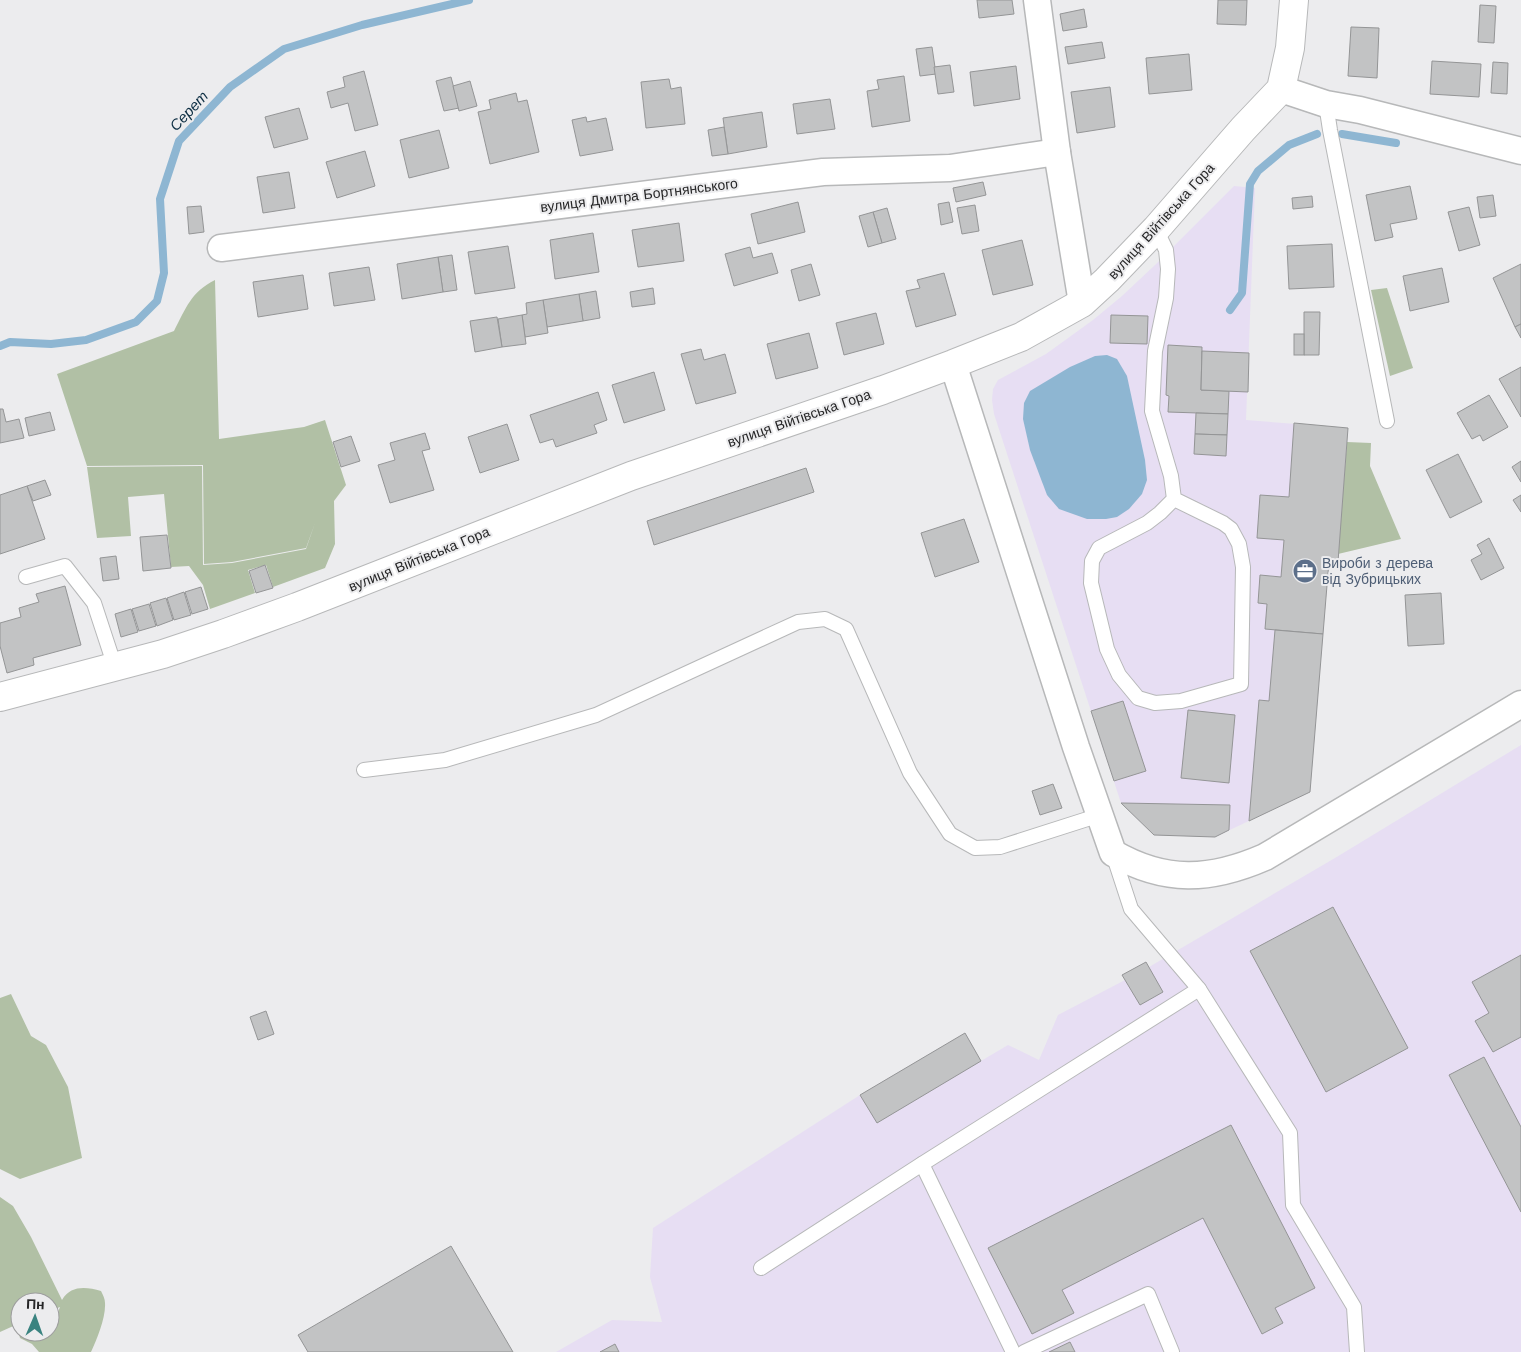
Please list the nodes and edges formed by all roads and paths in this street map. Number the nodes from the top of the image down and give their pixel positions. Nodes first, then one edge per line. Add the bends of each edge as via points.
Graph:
1 (1037, 0) edge
2 (1294, 0) edge
3 (1281, 89) junction
4 (1326, 104) junction
5 (1521, 151) edge
6 (1057, 152) junction
7 (1156, 229) junction
8 (221, 248) dead end
9 (1082, 303) junction
10 (953, 364) junction
11 (1387, 421) dead end
12 (1174, 499) junction
13 (26, 577) dead end
14 (115, 667) junction
15 (0, 697) edge
16 (1521, 704) edge
17 (364, 770) dead end
18 (1100, 815) junction
19 (1113, 853) junction
20 (1200, 990) junction
21 (922, 1164) junction
22 (761, 1268) dead end
23 (1013, 1352) edge
24 (1024, 1352) edge
25 (1172, 1352) edge
26 (1357, 1352) edge

1 - 6 street
2 - 3 street via 1290,48
3 - 4 street
3 - 7 street, вулиця Війтівська Гора
4 - 5 street
4 - 11 lane
6 - 8 street, вулиця Дмитра Бортнянського via 950,168 823,172
6 - 9 street
7 - 9 street, вулиця Війтівська Гора
7 - 12 lane via 1166,250 1168,270 1155,351 1152,410 1171,476
9 - 10 street, вулиця Війтівська Гора via 1020,337
10 - 14 street, вулиця Війтівська Гора via 631,476 223,634
10 - 18 street
12 - 12 lane via 1148,522 1099,548 1092,560 1091,583 1107,649 1119,675 1138,698 1155,703 1181,701 1241,684 1242,567 1239,544 1232,529
13 - 14 lane via 65,566 94,602
14 - 15 street, вулиця Війтівська Гора
16 - 19 street via 1265,857 1243,867 1198,876 1175,874 1131,863
17 - 18 lane via 445,760 596,715 798,622 824,619 846,629 910,773 950,834 975,848 1000,847
18 - 19 street
19 - 20 lane via 1131,908
20 - 21 lane
20 - 26 lane via 1290,1133 1293,1205 1354,1307
21 - 22 lane
21 - 23 lane
24 - 25 lane via 1148,1294

